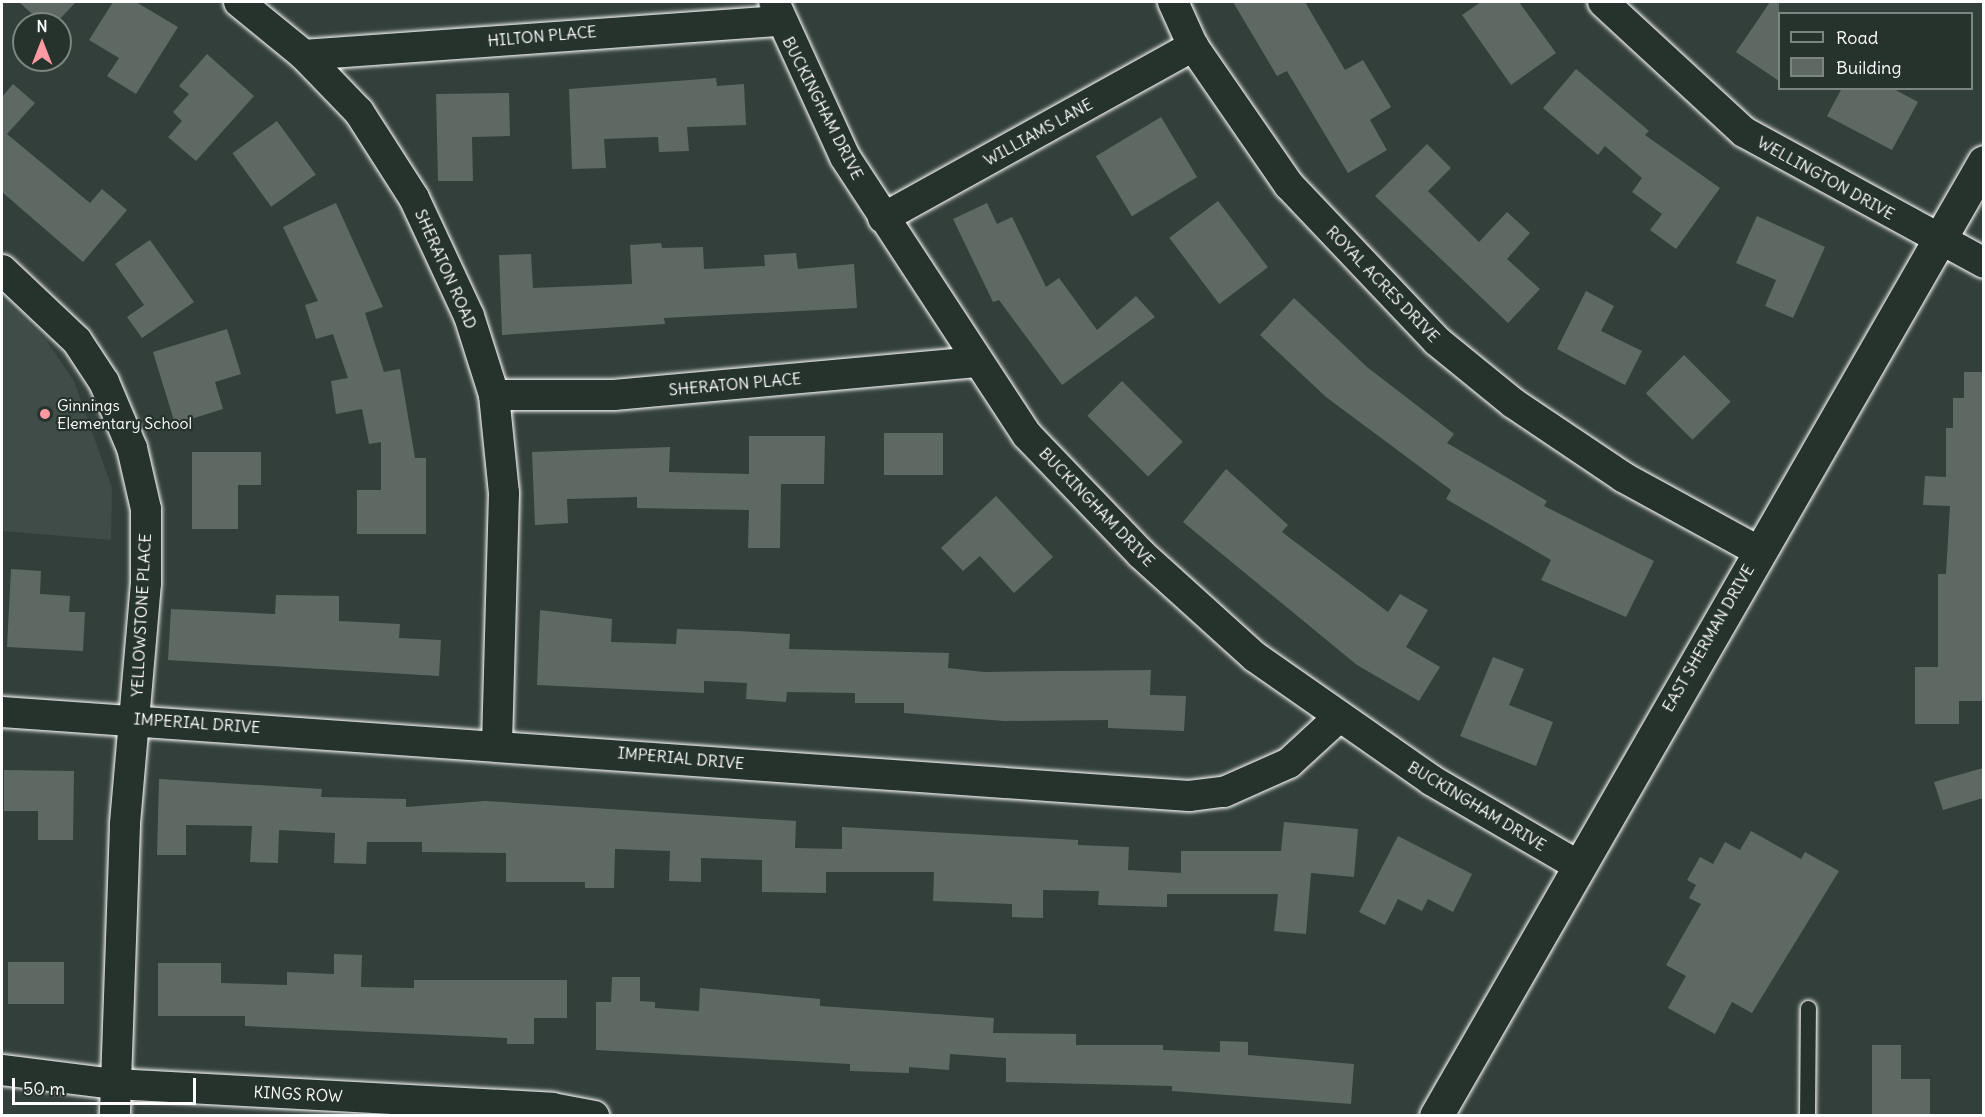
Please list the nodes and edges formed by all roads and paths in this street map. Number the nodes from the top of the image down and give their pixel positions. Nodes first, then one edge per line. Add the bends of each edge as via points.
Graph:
1 (239, 2) edge
2 (1173, 2) edge
3 (1603, 2) edge
4 (777, 11) edge
5 (1193, 46) junction
6 (304, 54) junction
7 (1983, 162) edge
8 (883, 218) junction
9 (1940, 239) junction
10 (1983, 262) edge
11 (2, 270) edge
12 (976, 362) junction
13 (494, 395) junction
14 (1758, 551) junction
15 (2, 712) edge
16 (135, 718) junction
17 (1338, 718) junction
18 (497, 747) junction
19 (1579, 866) junction
20 (1808, 1008) dead end
21 (2, 1070) edge
22 (115, 1084) junction
23 (115, 1116) edge
24 (594, 1116) edge
25 (1436, 1116) edge
26 (1807, 1116) edge

1 - 6 street, SHERATON ROAD
2 - 5 street, ROYAL ACRES DRIVE
3 - 9 street, WELLINGTON DRIVE via 1744,132
4 - 6 street, HILTON PLACE
4 - 8 street, BUCKINGHAM DRIVE via 845,157
5 - 8 street, WILLIAMS LANE
5 - 14 street, ROYAL ACRES DRIVE via 1289,185 1437,341 1513,403 1623,477
6 - 13 street, SHERATON ROAD via 359,111 414,198 470,316
7 - 9 main road, EAST SHERMAN DRIVE
8 - 12 street, BUCKINGHAM DRIVE
9 - 10 street, WELLINGTON DRIVE
9 - 14 main road, EAST SHERMAN DRIVE
11 - 16 street, YELLOWSTONE PLACE via 77,341 104,382 132,448 146,509
12 - 13 street, SHERATON PLACE via 614,395
12 - 17 street, BUCKINGHAM DRIVE via 1028,435 1141,554 1255,657
13 - 18 street, SHERATON ROAD via 504,493
14 - 19 main road, EAST SHERMAN DRIVE
15 - 16 street, IMPERIAL DRIVE
16 - 18 street, IMPERIAL DRIVE
16 - 22 street, YELLOWSTONE PLACE via 125,825
17 - 18 street, IMPERIAL DRIVE via 1289,763 1224,792 1189,796
17 - 19 street, BUCKINGHAM DRIVE via 1431,780
19 - 25 main road, EAST SHERMAN DRIVE
20 - 26 lane
21 - 22 street, KINGS ROW
22 - 23 street, YELLOWSTONE PLACE
22 - 24 street, KINGS ROW via 552,1108

